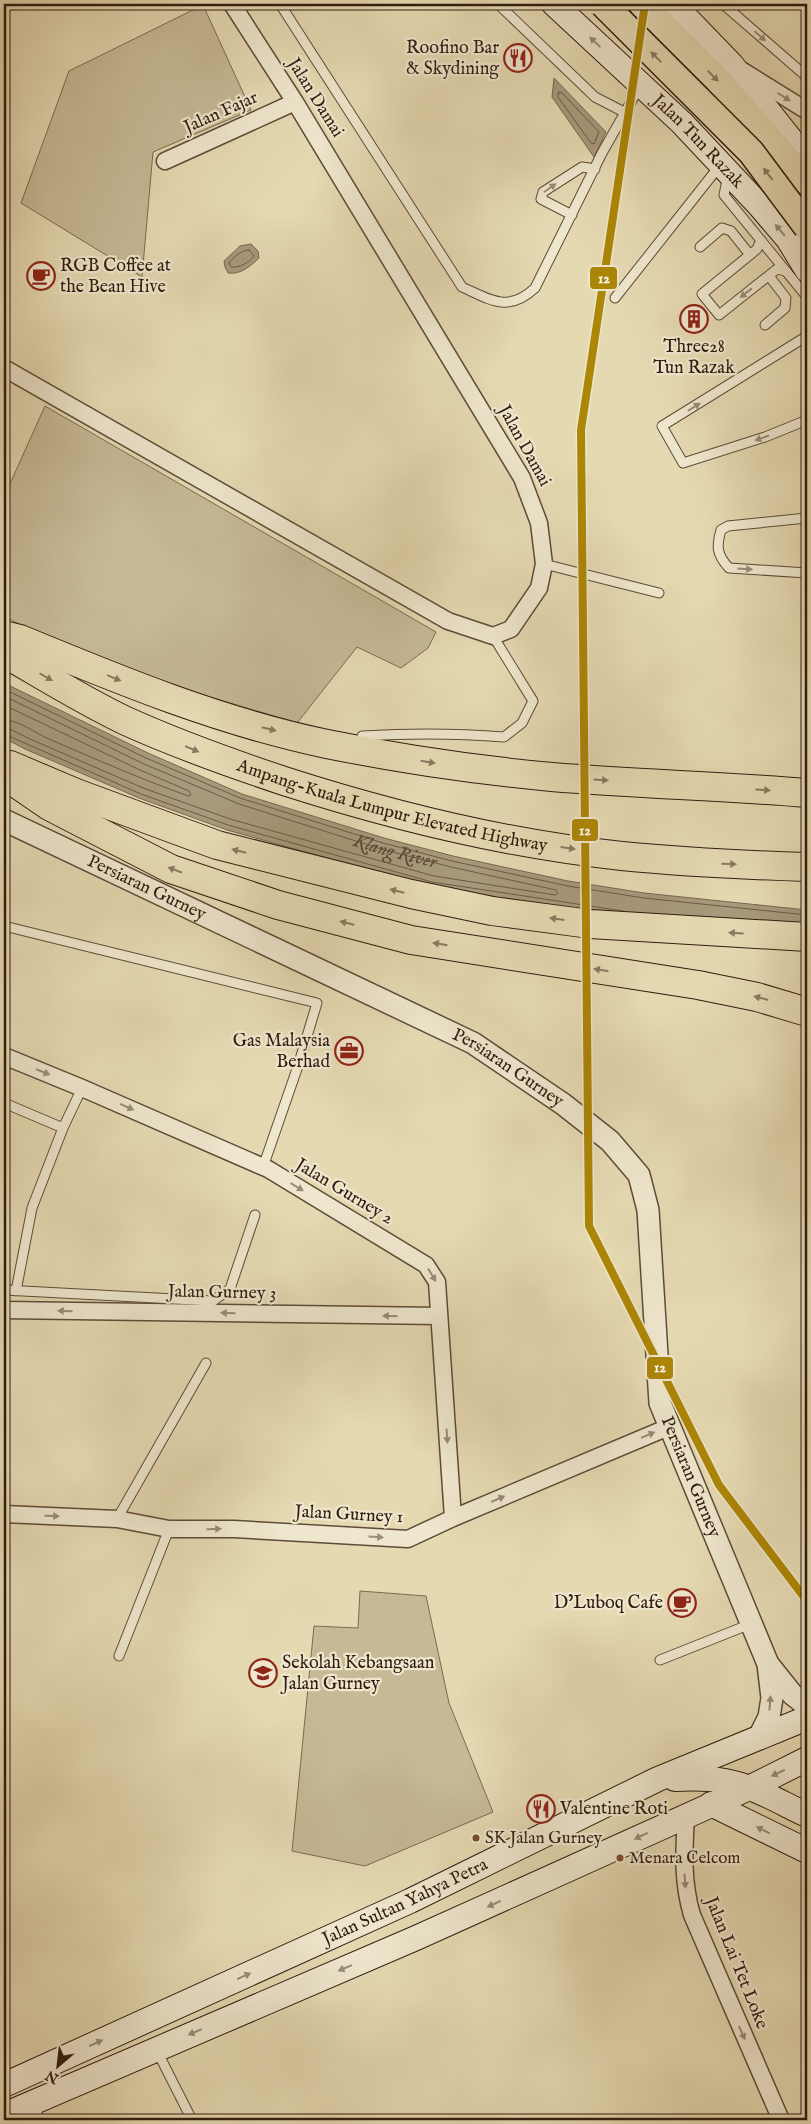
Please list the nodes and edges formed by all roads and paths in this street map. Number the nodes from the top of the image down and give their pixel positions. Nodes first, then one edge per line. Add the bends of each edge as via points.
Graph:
1 (232, 4) edge
2 (280, 4) edge
3 (498, 4) edge
4 (554, 4) edge
5 (603, 4) edge
6 (642, 4) edge
7 (673, 4) edge
8 (723, 4) edge
9 (738, 4) edge
10 (731, 11) junction
11 (731, 64) junction
12 (807, 77) edge
13 (642, 83) junction
14 (295, 102) junction
15 (807, 111) edge
16 (624, 112) junction
17 (807, 160) edge
18 (164, 161) dead end
19 (595, 169) junction
20 (726, 170) junction
21 (807, 182) edge
22 (807, 187) edge
23 (759, 205) junction
24 (572, 215) junction
25 (807, 228) edge
26 (761, 240) junction
27 (700, 247) dead end
28 (750, 255) junction
29 (797, 271) edge
30 (769, 276) junction
31 (807, 297) edge
32 (615, 298) dead end
33 (765, 325) dead end
34 (807, 336) edge
35 (4, 368) edge
36 (807, 420) edge
37 (807, 518) edge
38 (544, 564) junction
39 (807, 573) edge
40 (660, 594) dead end
41 (4, 635) edge
42 (493, 636) junction
43 (4, 653) edge
44 (362, 736) dead end
45 (4, 762) edge
46 (4, 775) edge
47 (807, 793) edge
48 (4, 820) edge
49 (807, 866) edge
50 (4, 926) edge
51 (807, 937) edge
52 (807, 1012) edge
53 (4, 1056) edge
54 (82, 1088) junction
55 (4, 1103) edge
56 (63, 1128) junction
57 (263, 1167) junction
58 (254, 1215) dead end
59 (4, 1290) edge
60 (16, 1291) junction
61 (4, 1310) edge
62 (439, 1316) junction
63 (206, 1363) dead end
64 (671, 1426) junction
65 (4, 1514) edge
66 (117, 1518) junction
67 (453, 1518) junction
68 (169, 1529) junction
69 (753, 1623) junction
70 (119, 1656) dead end
71 (660, 1660) dead end
72 (768, 1664) junction
73 (807, 1706) edge
74 (807, 1718) edge
75 (758, 1739) junction
76 (807, 1759) edge
77 (658, 1779) junction
78 (749, 1788) junction
79 (711, 1804) junction
80 (686, 1815) junction
81 (807, 1815) edge
82 (807, 1851) edge
83 (156, 2049) junction
84 (4, 2085) edge
85 (36, 2111) edge
86 (4, 2115) edge
87 (192, 2120) edge
88 (781, 2120) edge

1 - 14 street, Jalan Damai
2 - 24 lane via 462,287 503,302 514,302 526,296 535,288
3 - 16 lane via 595,97
13 -> 4 main road, Jalan Tun Razak
25 -> 5 main road, Jalan Tun Razak, bridge via 751,152
6 -> 21 main road via 716,78
7 - 11 main road
8 - 10 lane
9 - 10 lane
10 -> 12 lane
11 -> 15 street
11 - 17 main road
13 - 16 lane
13 - 20 main road, Jalan Tun Razak
14 - 18 street, Jalan Fajar
14 - 38 street, Jalan Damai via 522,478 539,523
16 - 19 lane
19 - 24 lane
24 -> 19 lane via 541,199 543,192 582,167
20 - 23 main road, Jalan Tun Razak
20 - 26 lane via 724,195
20 - 32 lane
22 - 23 main road via 790,202 775,206
29 -> 23 main road, Jalan Tun Razak via 788,239
26 - 28 lane via 758,249
26 - 29 lane
27 - 28 lane via 722,228 731,231
30 -> 28 lane via 719,315 702,294
29 - 30 lane via 778,269
29 - 31 lane
30 - 33 lane via 786,298 786,308
36 -> 34 lane via 683,463 662,426
35 - 42 street via 448,621
37 -> 39 lane via 728,526 721,530 718,542 720,558 730,568
38 - 40 lane
38 - 42 street, Jalan Damai via 539,588 511,629
41 -> 47 highway via 121,680 255,725 325,743 432,763 552,777
42 - 44 lane via 533,701 522,723 504,736 409,733
43 -> 49 highway, Ampang-Kuala Lumpur Elevated Highway via 124,720 210,756 352,802 435,824 610,854 720,864
51 -> 45 highway via 590,924 492,911 411,894 217,845 76,793
52 -> 46 highway via 757,997 698,985 411,940 278,905 171,868 49,806
48 - 64 street, Persiaran Gurney via 473,1042 610,1141 639,1175 648,1210 660,1402
50 - 57 lane via 317,1003
53 -> 54 street, Jalan Gurney 2
54 - 56 lane
54 -> 57 street, Jalan Gurney 2
55 - 56 lane
56 - 60 lane via 32,1208
57 -> 62 street, Jalan Gurney 2 via 426,1265 437,1282
58 - 60 lane via 230,1289 213,1302
59 - 60 lane
62 -> 61 street, Jalan Gurney 3
62 -> 67 street, Jalan Gurney 2
63 - 66 lane
67 -> 64 street, Jalan Gurney 1
64 - 69 street, Persiaran Gurney
65 -> 66 street, Jalan Gurney 1
66 - 68 street, Jalan Gurney 1
68 -> 67 street, Jalan Gurney 1 via 234,1529 408,1539
68 - 70 lane
69 - 71 lane
69 - 72 street, Persiaran Gurney
72 - 73 street, Persiaran Gurney via 792,1694
75 -> 72 street, Persiaran Gurney via 769,1717 772,1698
74 - 75 main road, Jalan Sultan Yahya Petra
75 - 77 main road, Jalan Sultan Yahya Petra
76 -> 78 main road, Jalan Sultan Yahya Petra
77 - 78 main road via 703,1778
84 -> 77 main road, Jalan Sultan Yahya Petra via 410,1901
78 - 79 main road, Jalan Sultan Yahya Petra
78 - 81 main road
79 - 80 main road, Jalan Sultan Yahya Petra
82 -> 79 main road
80 -> 83 main road, Jalan Sultan Yahya Petra via 416,1938
80 -> 88 street, Jalan Lai Tet Loke via 685,1891 692,1915
83 - 85 main road, Jalan Sultan Yahya Petra
83 - 87 lane
85 - 86 main road, Jalan Sultan Yahya Petra

